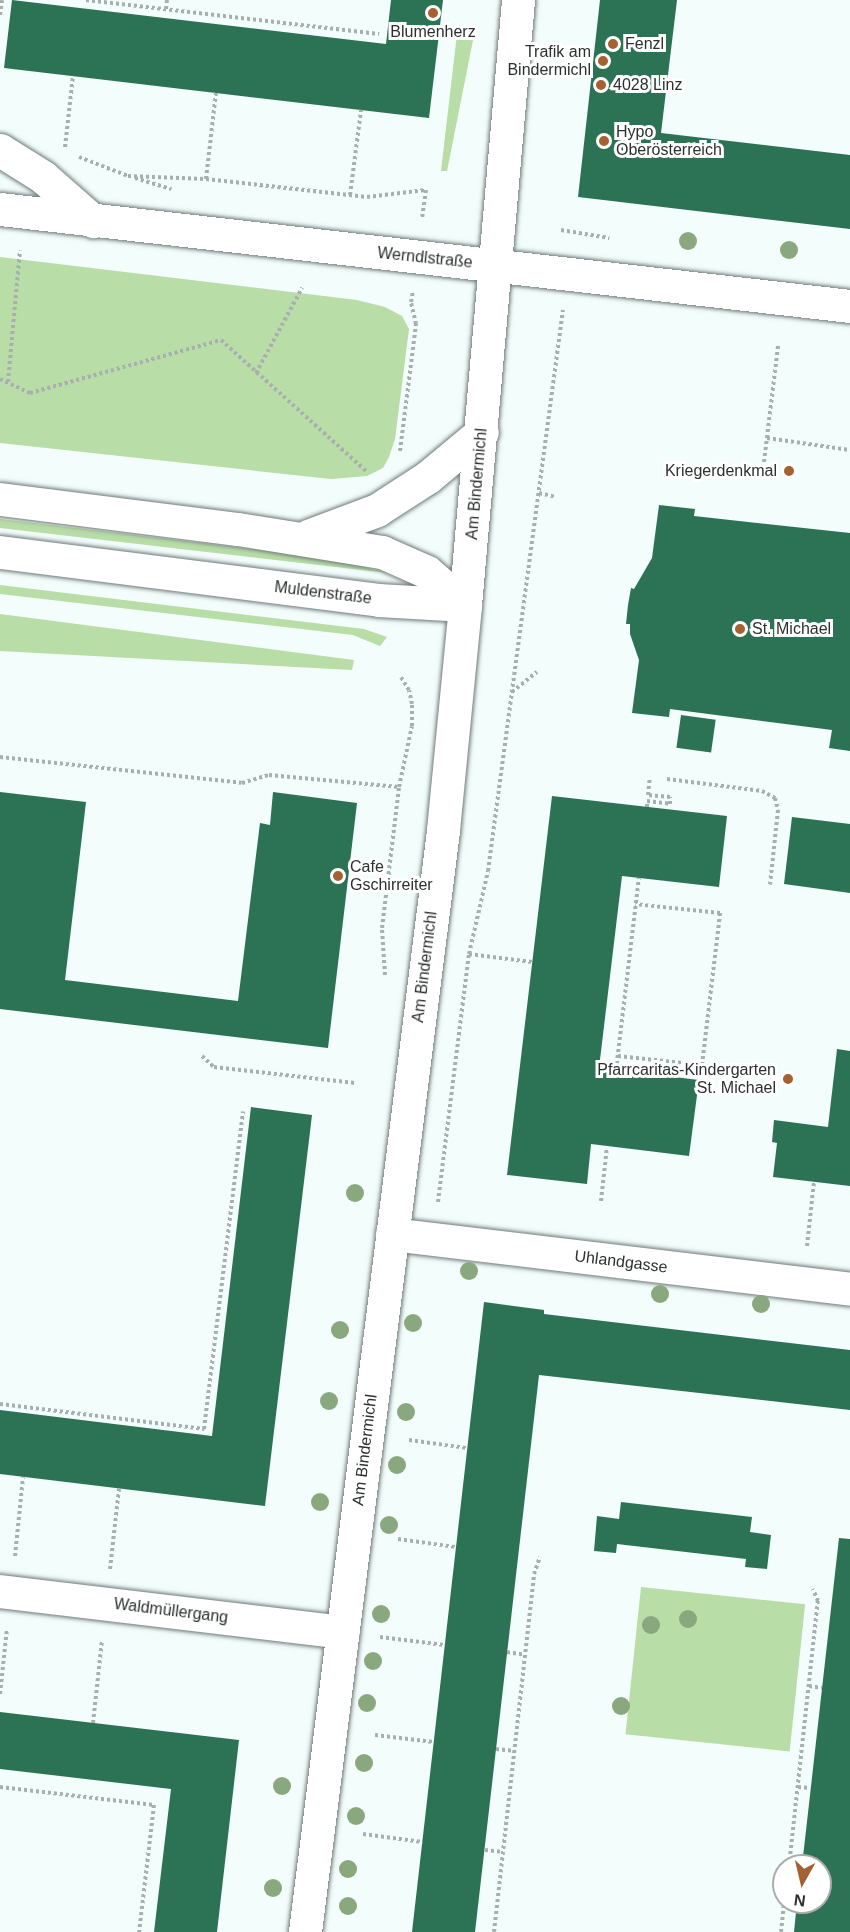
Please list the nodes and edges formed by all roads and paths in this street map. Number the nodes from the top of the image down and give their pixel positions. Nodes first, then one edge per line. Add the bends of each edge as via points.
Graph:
1 (2, 0) edge
2 (86, 0) edge
3 (167, 0) edge
4 (518, 0) edge
5 (166, 9) junction
6 (0, 15) edge
7 (379, 34) dead end
8 (73, 75) dead end
9 (216, 93) dead end
10 (361, 110) dead end
11 (0, 150) edge
12 (64, 151) dead end
13 (128, 176) dead end
14 (206, 179) junction
15 (350, 195) junction
16 (0, 209) edge
17 (93, 221) junction
18 (422, 223) dead end
19 (20, 251) dead end
20 (496, 266) junction
21 (302, 288) dead end
22 (411, 302) dead end
23 (850, 306) edge
24 (564, 308) dead end
25 (778, 346) dead end
26 (256, 373) junction
27 (0, 379) edge
28 (8, 382) junction
29 (482, 432) junction
30 (767, 438) junction
31 (850, 450) edge
32 (398, 459) dead end
33 (764, 462) dead end
34 (376, 477) dead end
35 (539, 493) junction
36 (556, 497) dead end
37 (0, 499) edge
38 (301, 538) junction
39 (0, 552) edge
40 (465, 605) junction
41 (537, 672) dead end
42 (401, 677) dead end
43 (512, 692) junction
44 (0, 757) edge
45 (651, 777) dead end
46 (667, 779) dead end
47 (399, 787) junction
48 (647, 807) dead end
49 (639, 878) dead end
50 (770, 885) dead end
51 (635, 904) junction
52 (382, 928) dead end
53 (469, 954) junction
54 (532, 962) dead end
55 (202, 1056) dead end
56 (618, 1056) junction
57 (616, 1070) dead end
58 (355, 1083) dead end
59 (243, 1112) dead end
60 (607, 1147) dead end
61 (814, 1182) dead end
62 (601, 1201) dead end
63 (392, 1234) junction
64 (429, 1239) junction
65 (806, 1252) dead end
66 (850, 1288) edge
67 (0, 1404) edge
68 (409, 1440) dead end
69 (467, 1448) dead end
70 (23, 1477) dead end
71 (118, 1489) dead end
72 (398, 1539) dead end
73 (456, 1547) dead end
74 (540, 1557) dead end
75 (15, 1559) dead end
76 (109, 1581) dead end
77 (813, 1589) dead end
78 (4, 1604) edge
79 (103, 1629) dead end
80 (343, 1632) junction
81 (377, 1636) dead end
82 (445, 1645) dead end
83 (507, 1652) dead end
84 (525, 1655) junction
85 (809, 1686) junction
86 (822, 1688) dead end
87 (0, 1694) edge
88 (93, 1723) dead end
89 (375, 1735) dead end
90 (434, 1742) dead end
91 (496, 1749) dead end
92 (514, 1751) junction
93 (0, 1787) edge
94 (798, 1787) junction
95 (810, 1788) dead end
96 (363, 1834) dead end
97 (422, 1842) dead end
98 (485, 1850) dead end
99 (504, 1851) junction
100 (790, 1854) edge
101 (783, 1914) edge
102 (139, 1932) edge
103 (305, 1932) edge
104 (494, 1932) edge
105 (781, 1932) edge

1 - 6 path
2 - 5 path
3 - 5 path
4 - 20 street, Am Bindermichl
5 - 7 path
8 - 12 path
9 - 14 path
10 - 15 path
11 - 17 street via 44,177
13 - 14 path
14 - 15 path
15 - 18 path via 367,197 426,190
16 - 17 street, Werndlstraße
17 - 20 street, Werndlstraße
19 - 28 path
20 - 23 street, Werndlstraße
20 - 29 street, Am Bindermichl
21 - 26 path
22 - 32 path via 416,324
24 - 35 path
25 - 30 path
26 - 28 path via 221,340 30,393
26 - 34 path via 360,468
27 - 28 path
29 - 38 street via 428,477 376,510
29 - 40 street, Am Bindermichl
30 - 31 path
30 - 33 path
35 - 36 path
35 - 43 path
37 - 38 street
38 - 40 street via 382,552 410,562 447,586
39 - 40 street, Muldenstraße via 378,600
40 - 63 street, Am Bindermichl via 445,808
41 - 43 path
42 - 47 path via 409,690 412,726
43 - 53 path via 488,871
44 - 47 path via 242,783 269,775
45 - 48 path via 648,795 670,797 670,804 648,801
46 - 50 path via 762,791 775,798 778,810
47 - 52 path
49 - 51 path
51 - 56 path
51 - 56 path via 720,913 702,1065
53 - 54 path
53 - 64 path via 438,1203
55 - 58 path via 214,1067
56 - 57 path
59 - 67 path via 204,1429
60 - 62 path
61 - 65 path
63 - 64 street, Uhlandgasse
63 - 80 street, Am Bindermichl
64 - 66 street, Uhlandgasse
68 - 69 path
70 - 75 path
71 - 76 path
72 - 73 path
74 - 84 path via 534,1574
77 - 85 path via 818,1601
78 - 80 street, Waldmüllergang
78 - 87 path
79 - 88 path
80 - 103 street, Am Bindermichl
81 - 82 path
83 - 84 path
84 - 92 path
85 - 86 path
85 - 94 path
89 - 90 path
91 - 92 path
92 - 99 path
93 - 102 path via 154,1805
94 - 95 path
94 - 100 path
96 - 97 path
98 - 99 path
99 - 104 path
101 - 105 path

